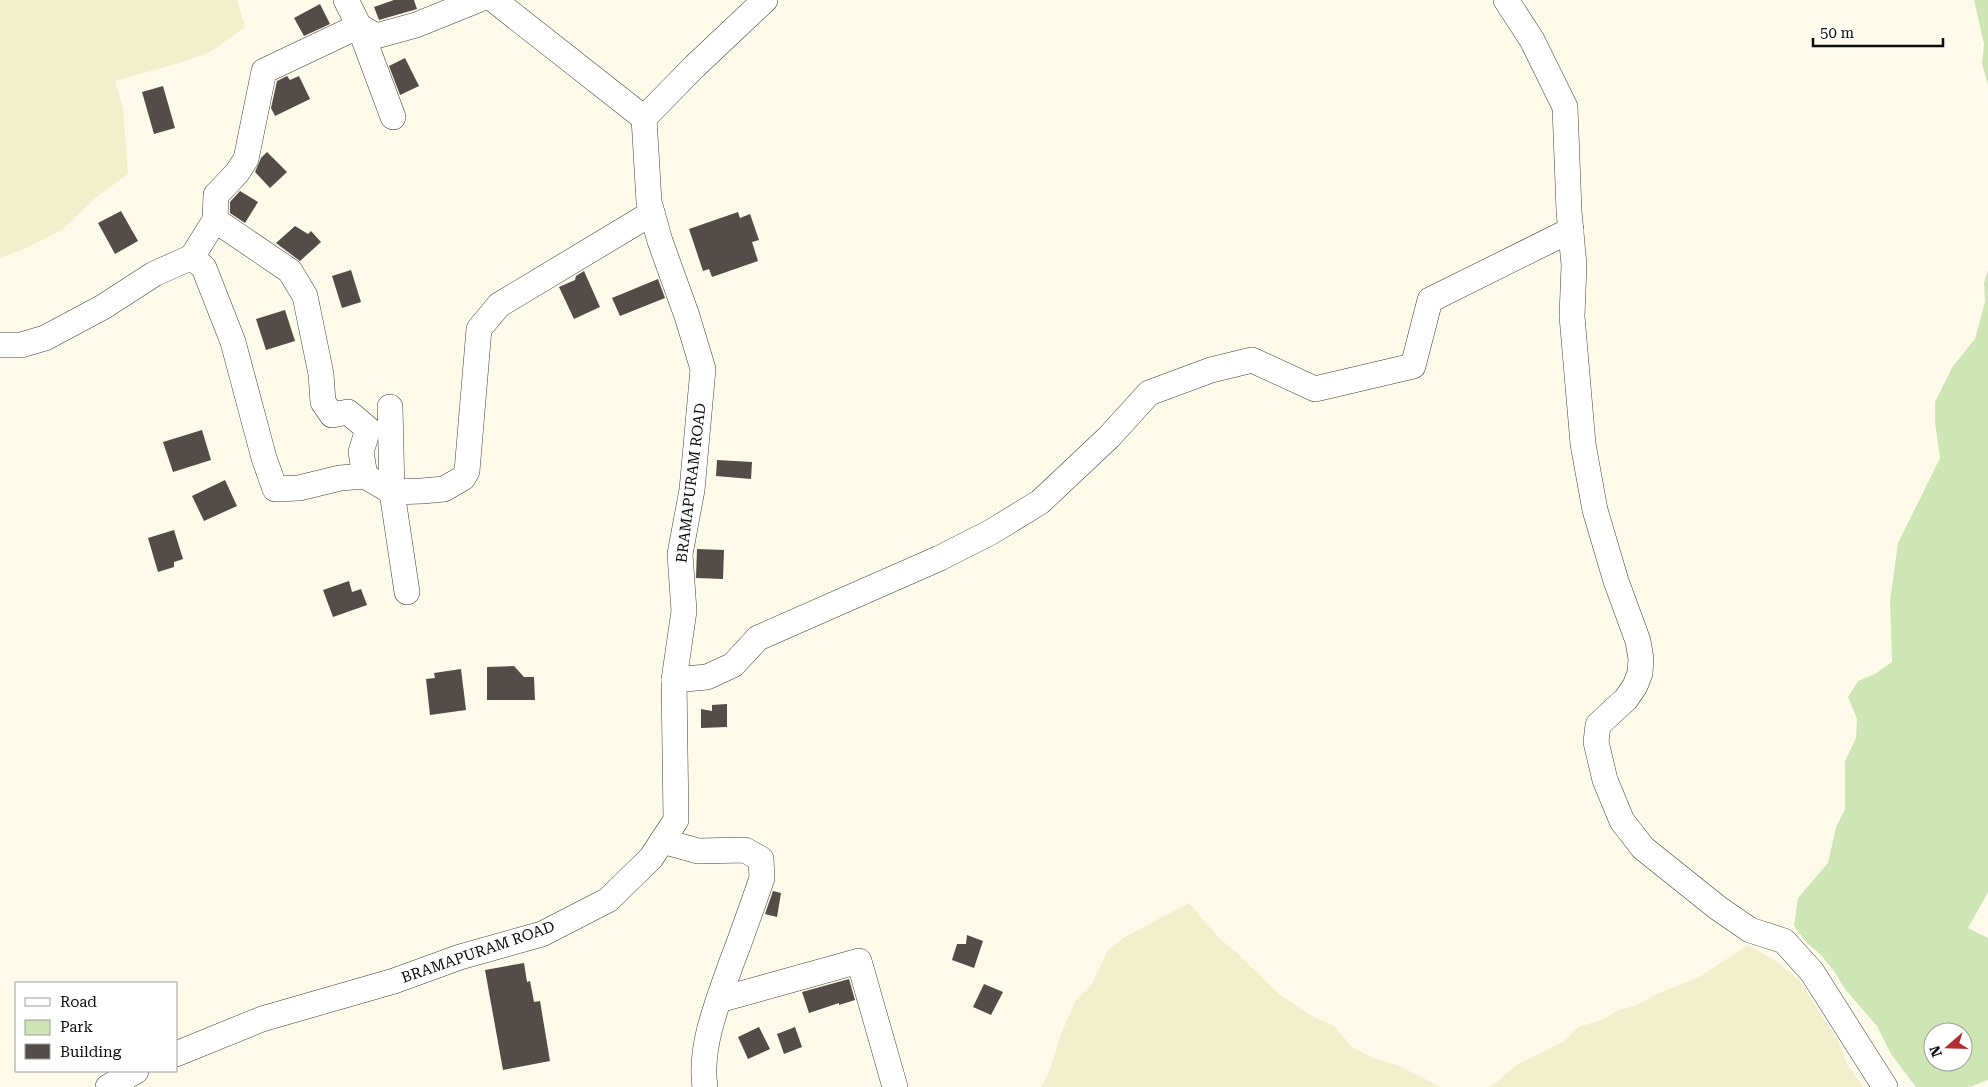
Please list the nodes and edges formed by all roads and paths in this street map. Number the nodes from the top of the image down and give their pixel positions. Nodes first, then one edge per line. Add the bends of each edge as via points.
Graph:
1 (346, 0) edge
2 (478, 0) edge
3 (494, 0) edge
4 (765, 0) edge
5 (1506, 0) edge
6 (359, 26) junction
7 (393, 117) dead end
8 (644, 118) junction
9 (652, 214) junction
10 (215, 220) junction
11 (1571, 230) junction
12 (192, 257) junction
13 (0, 345) edge
14 (390, 407) dead end
15 (365, 476) junction
16 (392, 492) junction
17 (407, 592) dead end
18 (674, 680) junction
19 (662, 841) junction
20 (719, 1000) junction
21 (178, 1053) edge
22 (134, 1072) edge
23 (108, 1087) edge
24 (705, 1087) edge
25 (895, 1087) edge
26 (1885, 1087) edge

1 - 6 street
2 - 6 street via 416,25 376,36
3 - 8 street
4 - 8 street
5 - 11 street via 1532,40 1565,107
6 - 7 street
6 - 10 street via 264,71 246,159 216,195
8 - 9 street, BRAMAPURAM ROAD
9 - 16 street via 500,305 479,330 467,470 463,478 444,489
9 - 18 street, BRAMAPURAM ROAD via 703,369 692,490 680,554 684,611
10 - 12 street
10 - 15 street via 290,271 304,296 321,374 323,402 332,415 348,412 368,429 361,452
11 - 18 street via 1430,300 1413,366 1315,389 1252,360 1211,370 1149,393 1040,502 991,532 940,558 758,638 733,666 707,677
11 - 26 street via 1574,265 1572,316 1583,444 1595,510 1641,659 1635,686 1598,725 1596,742 1605,780 1622,820 1643,848 1750,930 1784,941 1812,972
12 - 13 street via 154,274 103,307 45,338
12 - 15 street via 204,268 233,342 274,489 299,488 340,478
14 - 16 street
15 - 16 street
16 - 17 street
18 - 19 street, BRAMAPURAM ROAD via 676,820
19 - 20 street via 698,851 745,850 761,859 762,878
19 - 21 street, BRAMAPURAM ROAD via 651,858 608,900 542,934 262,1020
20 - 24 street via 704,1060
20 - 25 street via 859,960
22 - 23 street

